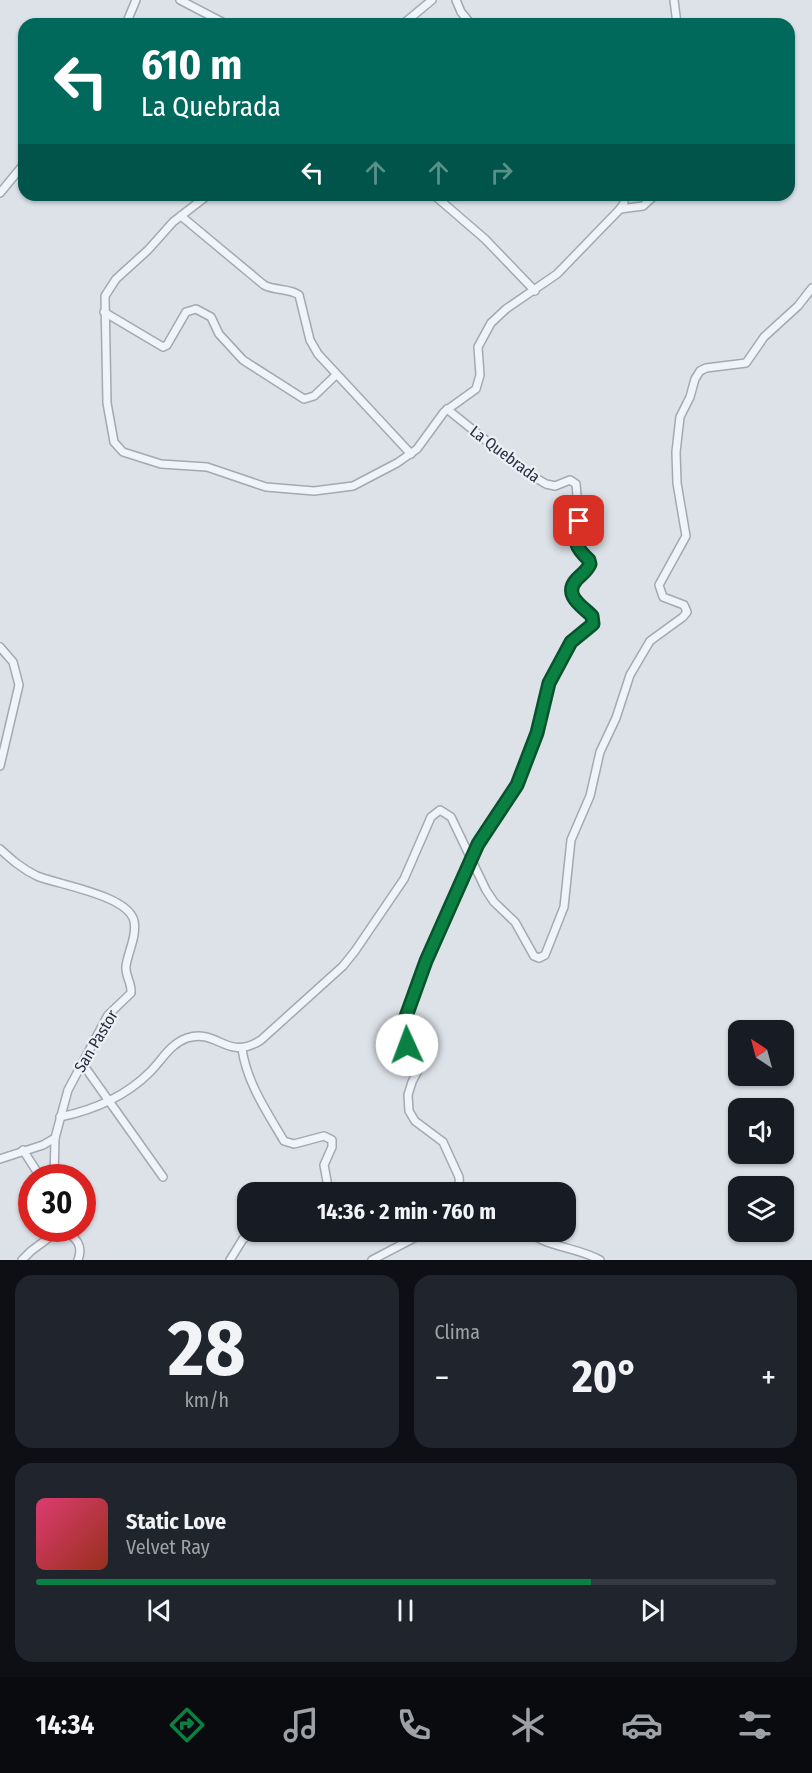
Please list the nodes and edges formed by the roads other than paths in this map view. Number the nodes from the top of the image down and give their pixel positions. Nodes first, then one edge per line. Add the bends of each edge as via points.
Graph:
1 (136, 0) edge
2 (180, 0) edge
3 (432, 0) edge
4 (456, 0) edge
5 (674, 0) edge
6 (128, 18) edge
7 (214, 18) edge
8 (410, 18) edge
9 (466, 18) edge
10 (676, 18) edge
11 (18, 171) edge
12 (0, 193) edge
13 (200, 201) edge
14 (441, 201) edge
15 (624, 201) edge
16 (649, 201) edge
17 (621, 209) junction
18 (181, 216) junction
19 (812, 288) edge
20 (535, 291) junction
21 (104, 312) junction
22 (336, 375) junction
23 (447, 408) junction
24 (411, 454) junction
25 (0, 647) edge
26 (0, 766) edge
27 (0, 849) edge
28 (471, 859) junction
29 (242, 1049) junction
30 (82, 1063) junction
31 (108, 1102) junction
32 (60, 1117) junction
33 (55, 1138) junction
34 (23, 1150) junction
35 (0, 1159) edge
36 (32, 1164) edge
37 (54, 1164) edge
38 (163, 1177) dead end
39 (327, 1182) edge
40 (460, 1182) edge
41 (43, 1242) edge
42 (77, 1242) edge
43 (241, 1242) edge
44 (406, 1242) edge
45 (544, 1242) edge
46 (22, 1260) edge
47 (78, 1260) edge
48 (230, 1260) edge
49 (372, 1260) edge
50 (600, 1260) edge

1 - 6 street
2 - 7 street
3 - 8 street
4 - 9 street
5 - 10 street
11 - 12 street
13 - 18 street
14 - 20 street
15 - 17 street
16 - 17 street via 643,206
17 - 20 street
18 - 21 street via 112,284 105,296
18 - 22 street via 264,285 299,295 313,345
19 - 28 street via 764,337 746,363 706,368 694,379 680,417 676,452 686,536 659,585 663,597 684,605 687,612 650,641 630,675 600,752 590,796 571,840 564,907 543,957 533,955 515,922 490,896
20 - 23 street via 491,323 478,347 480,375 476,389
21 - 22 street via 164,347 186,312 198,310 211,317 219,334 243,360 304,399 314,396
21 - 24 street via 108,410 114,442 123,452 166,465 212,468 266,487 314,491 353,486
22 - 24 street
23 - 24 street
23 - 28 street, La Quebrada via 539,480 552,486 570,480 576,484 576,545 590,564 574,582 572,591 576,602 593,620 571,642 549,683 537,733 517,785 484,832
25 - 26 street via 13,662 19,685
27 - 30 street, San Pastor via 28,872 107,899 124,908 134,920 126,968 131,993 108,1015
28 - 29 street via 449,815 443,810 435,812 404,879 349,959 269,1034
28 - 40 street, La Quebrada via 417,981 404,1031 407,1045 426,1054 410,1087 410,1115 445,1145
29 - 31 street via 202,1036 183,1040 140,1081
29 - 39 street via 252,1085 284,1141 294,1144 319,1136 332,1140 324,1165
30 - 31 street
30 - 32 street, San Pastor
31 - 32 street
31 - 38 street
32 - 33 street, San Pastor
33 - 34 street
33 - 37 street, San Pastor
34 - 35 street
34 - 36 street
41 - 46 street
42 - 47 street
43 - 48 street
44 - 49 street
45 - 50 street via 579,1250

